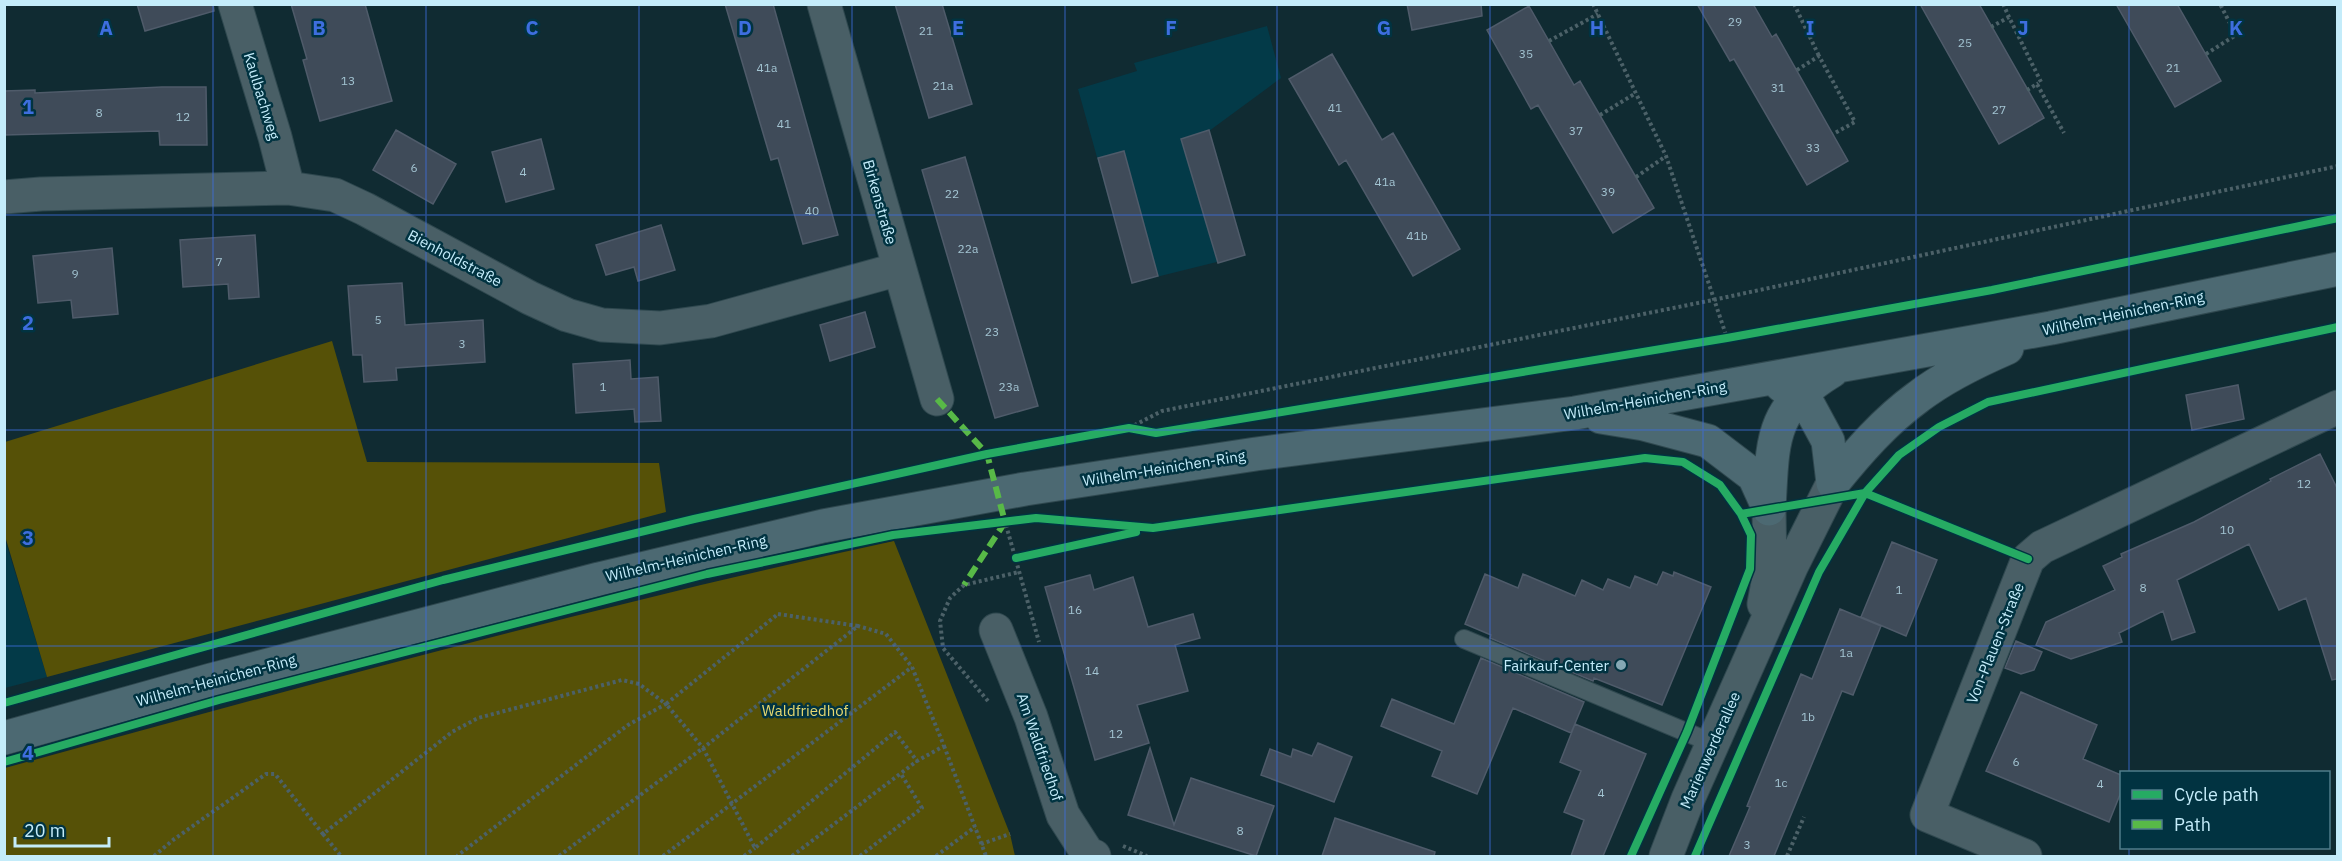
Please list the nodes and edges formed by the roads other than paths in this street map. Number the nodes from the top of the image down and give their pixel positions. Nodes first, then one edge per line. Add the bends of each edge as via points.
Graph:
1 (235, 4) edge
2 (824, 4) edge
3 (288, 188) junction
4 (4, 197) edge
5 (899, 269) junction
6 (2337, 269) edge
7 (2051, 328) junction
8 (1785, 387) junction
9 (937, 399) dead end
10 (2337, 407) edge
11 (1575, 413) junction
12 (1833, 483) junction
13 (1769, 509) junction
14 (996, 630) road end
15 (1464, 639) dead end
16 (1757, 644) junction
17 (4, 738) edge
18 (1712, 743) junction
19 (1094, 856) edge
20 (1666, 856) edge
21 (2025, 856) edge

1 - 3 street, Kaulbachweg
2 - 5 street, Birkenstraße
3 - 4 street, Bienholdstraße
3 - 5 street, Bienholdstraße via 335,195 530,298 602,325 660,328 711,321
5 - 9 street, Birkenstraße
6 - 7 main road, Wilhelm-Heinichen-Ring
7 - 8 main road, Wilhelm-Heinichen-Ring via 1839,366
7 - 12 main road via 1980,360 1918,396 1864,444
8 - 11 main road, Wilhelm-Heinichen-Ring
8 - 12 main road via 1808,404 1828,441
8 - 13 main road via 1773,449
10 - 21 street, Von-Plauen-Straße via 2043,547 2028,560 1927,815
11 - 13 main road via 1644,424 1708,441 1754,476
11 - 17 main road, Wilhelm-Heinichen-Ring via 1025,489 823,526 599,579
12 - 16 street, Marienwerderallee
13 - 16 street, Marienwerderallee via 1770,572
14 - 19 street, Am Waldfriedhof via 1031,717 1063,815 1088,854
15 - 18 lane
16 - 18 street, Marienwerderallee
18 - 20 street, Marienwerderallee

